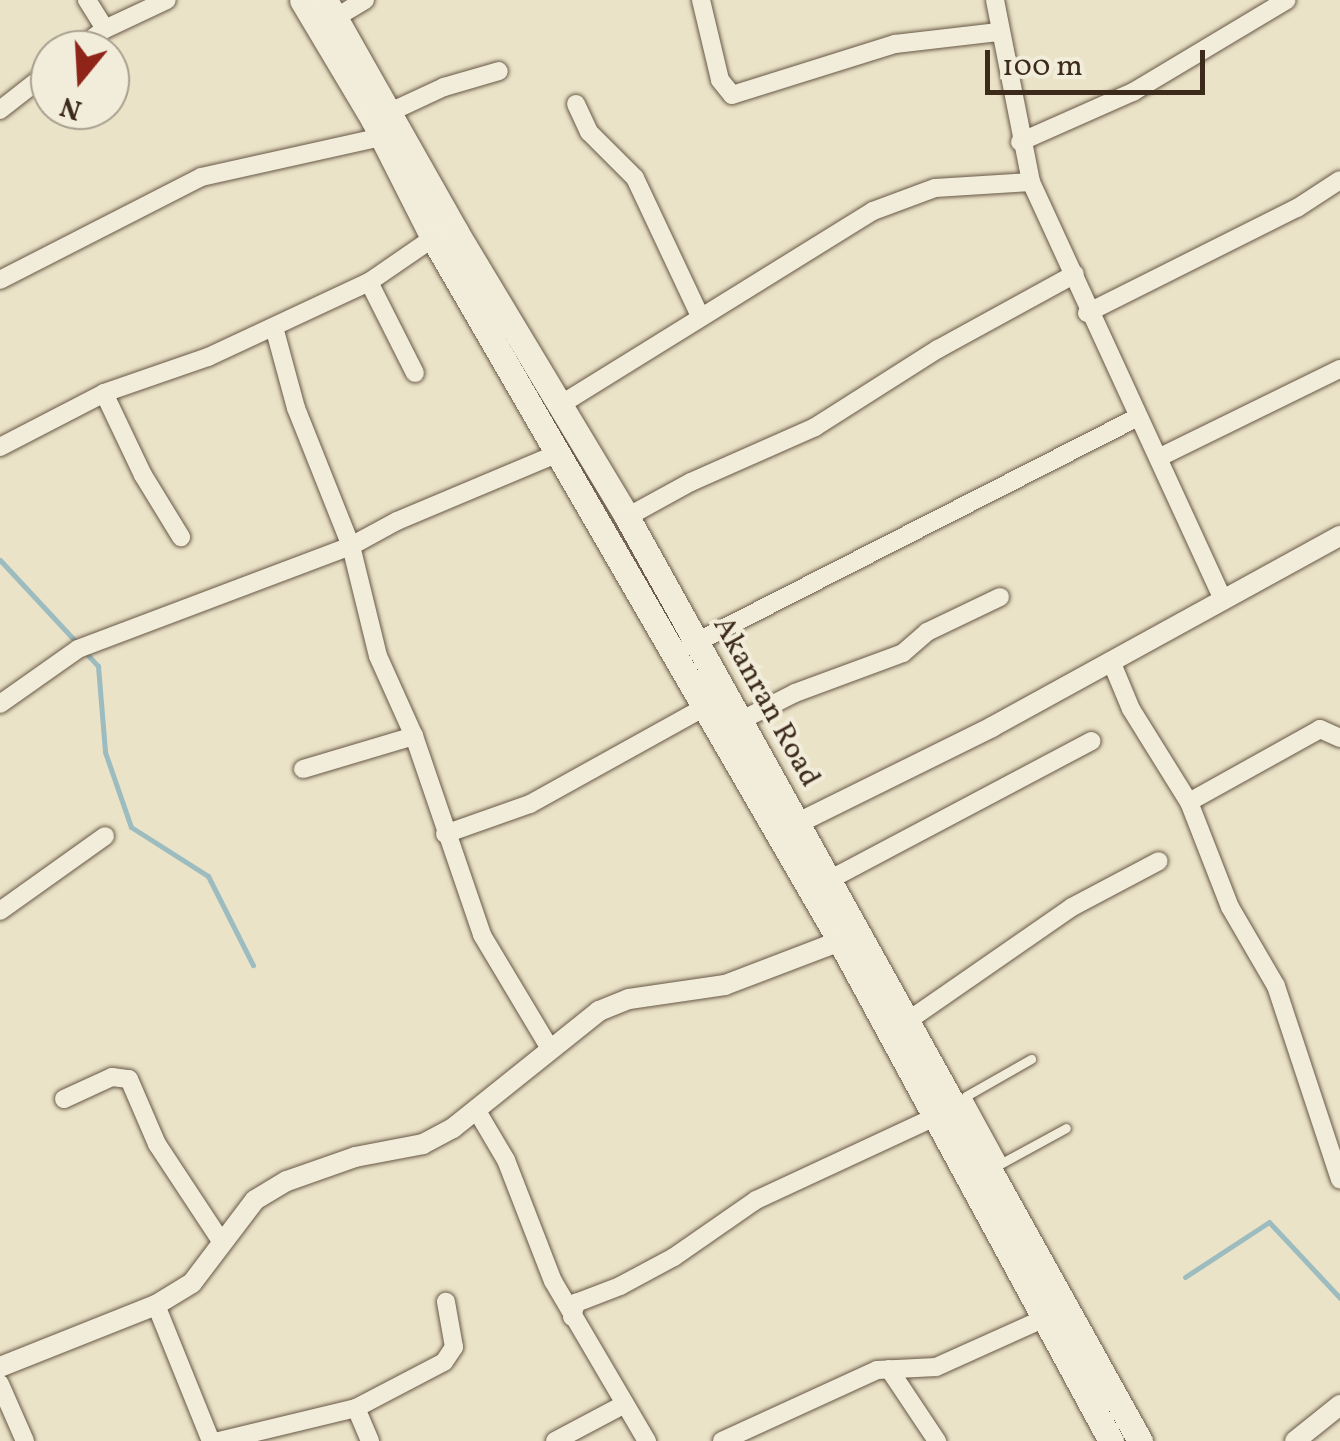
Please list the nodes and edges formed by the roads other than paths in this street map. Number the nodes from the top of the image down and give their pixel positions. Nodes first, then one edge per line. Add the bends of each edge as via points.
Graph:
1 (87, 0) edge
2 (167, 0) edge
3 (302, 0) edge
4 (365, 0) edge
5 (701, 0) edge
6 (995, 0) edge
7 (1287, 0) edge
8 (330, 9) edge
9 (105, 28) junction
10 (102, 30) edge
11 (998, 32) junction
12 (498, 71) dead end
13 (30, 87) edge
14 (576, 104) dead end
15 (0, 110) edge
16 (385, 125) junction
17 (1020, 142) junction
18 (1340, 180) edge
19 (1031, 182) junction
20 (434, 238) junction
21 (1075, 274) junction
22 (0, 280) edge
23 (369, 282) junction
24 (1088, 312) junction
25 (700, 316) junction
26 (274, 327) junction
27 (1340, 369) edge
28 (415, 373) dead end
29 (104, 393) junction
30 (560, 405) junction
31 (1138, 417) junction
32 (0, 448) edge
33 (561, 452) junction
34 (1160, 456) junction
35 (627, 517) junction
36 (1340, 536) edge
37 (181, 537) dead end
38 (351, 546) junction
39 (1000, 597) dead end
40 (1222, 598) junction
41 (686, 647) junction
42 (1111, 661) junction
43 (0, 704) edge
44 (706, 706) junction
45 (738, 722) junction
46 (414, 736) junction
47 (1340, 738) edge
48 (1091, 741) dead end
49 (304, 769) dead end
50 (1189, 802) junction
51 (796, 824) junction
52 (445, 834) junction
53 (105, 836) dead end
54 (1159, 861) dead end
55 (829, 880) junction
56 (0, 911) edge
57 (840, 941) junction
58 (909, 1020) junction
59 (549, 1047) junction
60 (1031, 1059) dead end
61 (64, 1099) dead end
62 (477, 1111) junction
63 (935, 1117) junction
64 (1066, 1128) dead end
65 (996, 1167) junction
66 (1340, 1180) edge
67 (221, 1241) junction
68 (446, 1302) dead end
69 (156, 1305) junction
70 (572, 1317) junction
71 (1044, 1318) junction
72 (0, 1367) edge
73 (889, 1369) junction
74 (0, 1384) edge
75 (625, 1404) junction
76 (1340, 1405) edge
77 (356, 1408) junction
78 (25, 1441) edge
79 (211, 1441) edge
80 (219, 1441) edge
81 (370, 1441) edge
82 (556, 1441) edge
83 (647, 1441) edge
84 (722, 1441) edge
85 (938, 1441) edge
86 (1111, 1441) edge
87 (1140, 1441) edge
88 (1295, 1441) edge

1 - 9 street
2 - 9 street
3 - 16 main road, Akanran Road
4 - 8 street
5 - 11 street via 720,80 732,95 895,44
6 - 11 street
7 - 17 street via 1133,92
8 - 16 main road, Akanran Road
9 - 10 street
11 - 17 street
12 - 16 street via 444,87
13 - 15 street
14 - 25 street via 589,132 634,178
16 - 20 main road, Akanran Road
16 - 22 street via 201,177
16 - 30 main road, Akanran Road
17 - 19 street
18 - 24 street
19 - 21 street
19 - 25 street via 935,188 872,211
20 - 23 street
20 - 33 main road, Akanran Road
21 - 24 street
21 - 35 street via 815,426
23 - 26 street
23 - 28 street
24 - 31 street
25 - 30 street
26 - 29 street
26 - 38 street via 296,408
27 - 34 street
29 - 32 street
29 - 37 street
30 - 35 main road, Akanran Road
31 - 34 street
31 - 41 street
33 - 38 street
33 - 41 main road, Akanran Road
34 - 40 street
35 - 41 main road, Akanran Road
36 - 40 street
38 - 43 street via 83,647
38 - 46 street via 378,656
39 - 45 street via 927,632 903,653
40 - 42 street
41 - 44 main road, Akanran Road
41 - 45 main road, Akanran Road
42 - 50 street via 1131,709
42 - 51 street
44 - 52 street via 530,804
44 - 57 main road, Akanran Road
45 - 51 main road, Akanran Road
46 - 49 street
46 - 52 street
47 - 50 street via 1320,729
48 - 55 street
50 - 66 street via 1230,907 1276,986
51 - 55 main road, Akanran Road
52 - 59 street via 482,936
53 - 56 street
54 - 58 street via 1072,907
55 - 58 main road, Akanran Road
57 - 59 street via 725,985 599,1011
57 - 63 main road, Akanran Road
58 - 65 main road, Akanran Road
59 - 62 street
60 - 65 lane via 966,1096
61 - 67 street via 112,1077 129,1078 158,1144
62 - 67 street via 422,1144 288,1181 254,1200
62 - 70 street via 506,1160
63 - 70 street via 756,1200 674,1256 576,1303
63 - 71 main road, Akanran Road
64 - 65 lane
65 - 87 main road, Akanran Road
67 - 69 street via 192,1282
68 - 77 street via 452,1356
69 - 72 street
69 - 79 street
70 - 75 street
71 - 73 street via 936,1367
71 - 86 main road, Akanran Road
73 - 84 street
73 - 85 street
74 - 78 street
75 - 82 street
75 - 83 street
76 - 88 street
77 - 80 street
77 - 81 street

